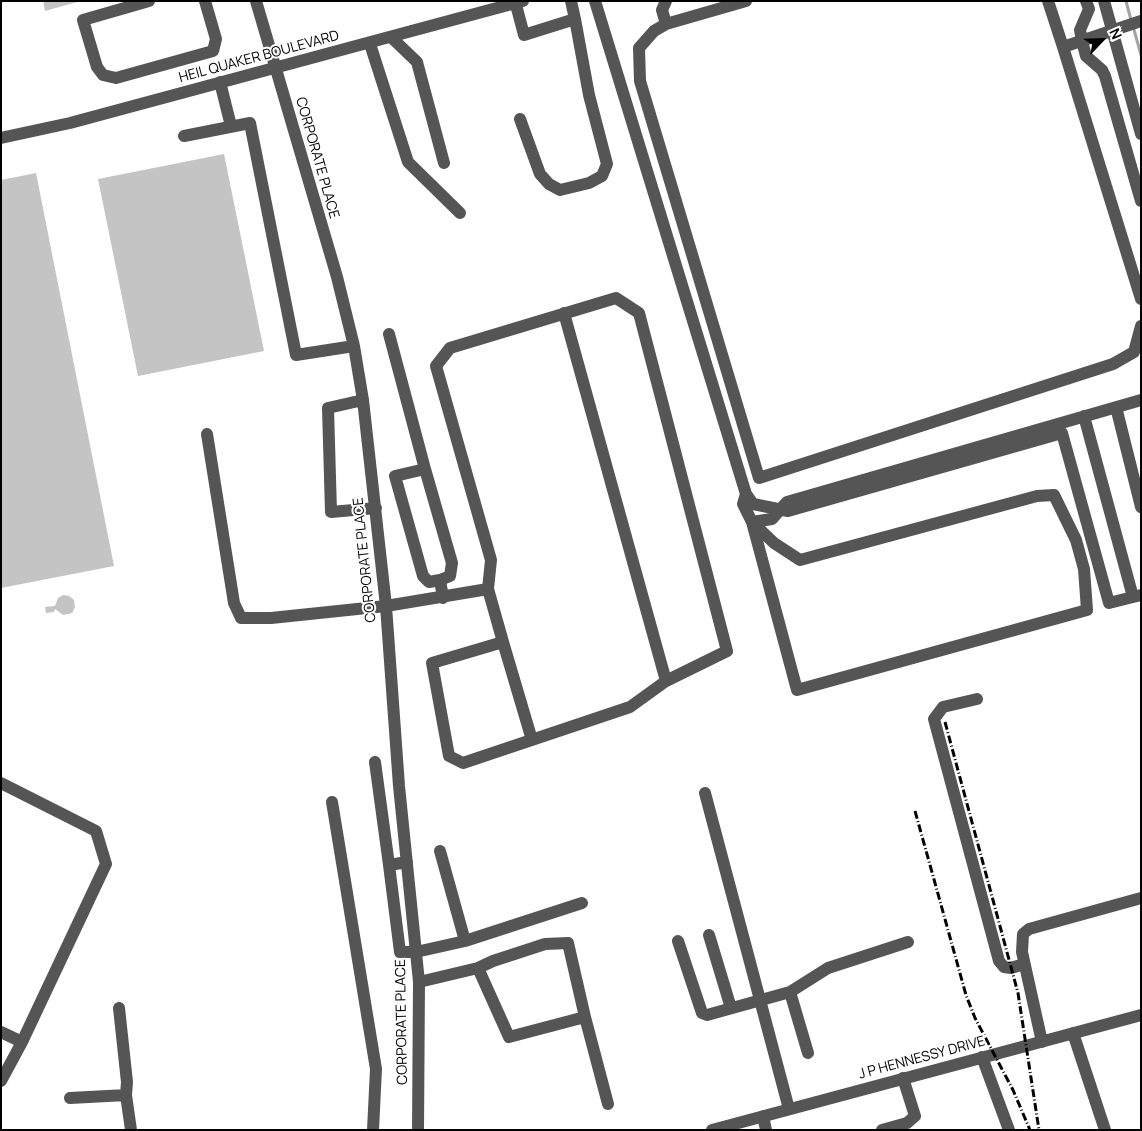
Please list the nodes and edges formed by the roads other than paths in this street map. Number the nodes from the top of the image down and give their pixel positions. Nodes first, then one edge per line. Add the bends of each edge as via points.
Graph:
1 (149, 1) edge
2 (205, 1) edge
3 (256, 1) edge
4 (572, 1) edge
5 (595, 1) edge
6 (666, 1) edge
7 (746, 1) edge
8 (1048, 1) edge
9 (1086, 1) edge
10 (1104, 1) edge
11 (518, 2) edge
12 (576, 19) junction
13 (1140, 22) edge
14 (666, 24) junction
15 (1111, 32) junction
16 (392, 38) junction
17 (1082, 41) junction
18 (370, 44) junction
19 (1063, 47) junction
20 (275, 68) junction
21 (220, 82) junction
22 (520, 118) dead end
23 (231, 126) junction
24 (1141, 134) edge
25 (184, 136) dead end
26 (1, 138) edge
27 (444, 163) dead end
28 (1141, 201) edge
29 (460, 212) dead end
30 (1141, 298) edge
31 (564, 313) junction
32 (1140, 331) edge
33 (389, 334) dead end
34 (354, 346) junction
35 (363, 400) junction
36 (1141, 400) edge
37 (1116, 408) junction
38 (1084, 416) junction
39 (207, 434) dead end
40 (425, 469) junction
41 (746, 494) junction
42 (1141, 507) edge
43 (376, 508) junction
44 (777, 510) junction
45 (752, 522) junction
46 (440, 580) junction
47 (488, 589) junction
48 (1137, 596) edge
49 (443, 598) junction
50 (386, 606) junction
51 (503, 642) junction
52 (666, 681) junction
53 (977, 699) dead end
54 (532, 740) junction
55 (375, 762) dead end
56 (1, 783) edge
57 (705, 793) dead end
58 (332, 802) dead end
59 (440, 851) dead end
60 (407, 862) junction
61 (389, 865) junction
62 (1141, 898) edge
63 (582, 903) dead end
64 (709, 934) dead end
65 (465, 940) junction
66 (678, 941) dead end
67 (908, 942) dead end
68 (416, 952) junction
69 (1024, 964) junction
70 (478, 968) junction
71 (419, 982) junction
72 (790, 992) junction
73 (759, 1000) junction
74 (119, 1008) dead end
75 (731, 1008) junction
76 (1141, 1015) edge
77 (585, 1017) junction
78 (1, 1032) edge
79 (1073, 1033) junction
80 (22, 1042) junction
81 (1042, 1042) junction
82 (808, 1053) dead end
83 (982, 1058) junction
84 (903, 1078) junction
85 (1, 1081) edge
86 (126, 1095) junction
87 (70, 1098) dead end
88 (608, 1104) dead end
89 (788, 1109) junction
90 (763, 1116) junction
91 (908, 1126) edge
92 (131, 1130) edge
93 (374, 1130) edge
94 (418, 1130) edge
95 (712, 1130) edge
96 (766, 1130) edge
97 (882, 1130) edge
98 (1009, 1130) edge
99 (1105, 1130) edge

1 - 2 street via 83,20 96,67 103,75 116,78 213,51 216,39
3 - 20 street, CORPORATE PLACE
4 - 12 street
5 - 41 street
6 - 14 street via 662,10
7 - 14 street
8 - 19 street
9 - 17 street via 1088,9 1080,30
10 - 15 street
11 - 12 street via 524,35
11 - 16 street, HEIL QUAKER BOULEVARD
12 - 22 street via 607,164 602,176 589,183 560,190 549,184 540,174
13 - 15 street
14 - 32 street via 654,31 639,48 640,81 759,478 1113,364 1134,352
15 - 17 street
15 - 24 street
16 - 18 street, HEIL QUAKER BOULEVARD
16 - 27 street via 417,62
17 - 19 street
17 - 28 street via 1086,56 1105,76
18 - 20 street, HEIL QUAKER BOULEVARD
18 - 29 street via 408,162
19 - 30 street
20 - 21 street, HEIL QUAKER BOULEVARD
20 - 34 street, CORPORATE PLACE via 337,277
21 - 23 street
21 - 26 street, HEIL QUAKER BOULEVARD via 70,123
23 - 25 street
23 - 34 street via 250,123 296,355
31 - 47 street via 450,348 436,366 491,560
31 - 52 street
31 - 52 street via 616,298 639,313 727,651
33 - 40 street
34 - 35 street, CORPORATE PLACE
35 - 43 street, CORPORATE PLACE
35 - 43 street via 328,408 331,512
36 - 37 street
37 - 38 street
37 - 42 street
38 - 44 street via 788,502
38 - 48 street
39 - 50 street via 234,603 241,618
40 - 46 street via 452,563 450,576
40 - 46 street via 395,476 422,576 429,582
41 - 44 street via 753,504
41 - 45 street via 743,504
43 - 50 street, CORPORATE PLACE
44 - 45 street via 772,519
44 - 48 street via 788,512 1062,433 1109,603
45 - 45 street via 774,543 800,560 1037,496 1054,495 1076,540 1084,569 1087,610 797,690
46 - 49 street
47 - 49 street
47 - 51 street
49 - 50 street
50 - 60 street, CORPORATE PLACE
51 - 54 street
51 - 54 street via 432,663 449,756 464,763
52 - 54 street via 630,707
53 - 69 street via 943,707 934,719 999,961 1004,967 1011,968
55 - 61 street
56 - 80 street via 96,831 106,864
57 - 73 street
58 - 93 street via 376,1069
59 - 65 street
60 - 61 street
60 - 68 street, CORPORATE PLACE
61 - 68 street via 398,950
62 - 69 street via 1029,929 1022,934
63 - 65 street
64 - 75 street
65 - 68 street
66 - 75 street via 702,1013
67 - 72 street via 828,968
68 - 71 street, CORPORATE PLACE
69 - 81 street
70 - 71 street
70 - 77 street via 509,1037
70 - 77 street via 546,944 568,943
71 - 94 street, CORPORATE PLACE
72 - 73 street
72 - 82 street
73 - 75 street
73 - 89 street
74 - 86 street
76 - 79 street, J P HENNESSY DRIVE
77 - 88 street
78 - 80 street
79 - 81 street, J P HENNESSY DRIVE
79 - 99 street
80 - 85 street
81 - 83 street, J P HENNESSY DRIVE
83 - 84 street, J P HENNESSY DRIVE
83 - 98 street
84 - 89 street, J P HENNESSY DRIVE
84 - 91 street via 915,1116
86 - 87 street
86 - 92 street
89 - 90 street, J P HENNESSY DRIVE
90 - 95 street, J P HENNESSY DRIVE
90 - 96 street
91 - 97 street

